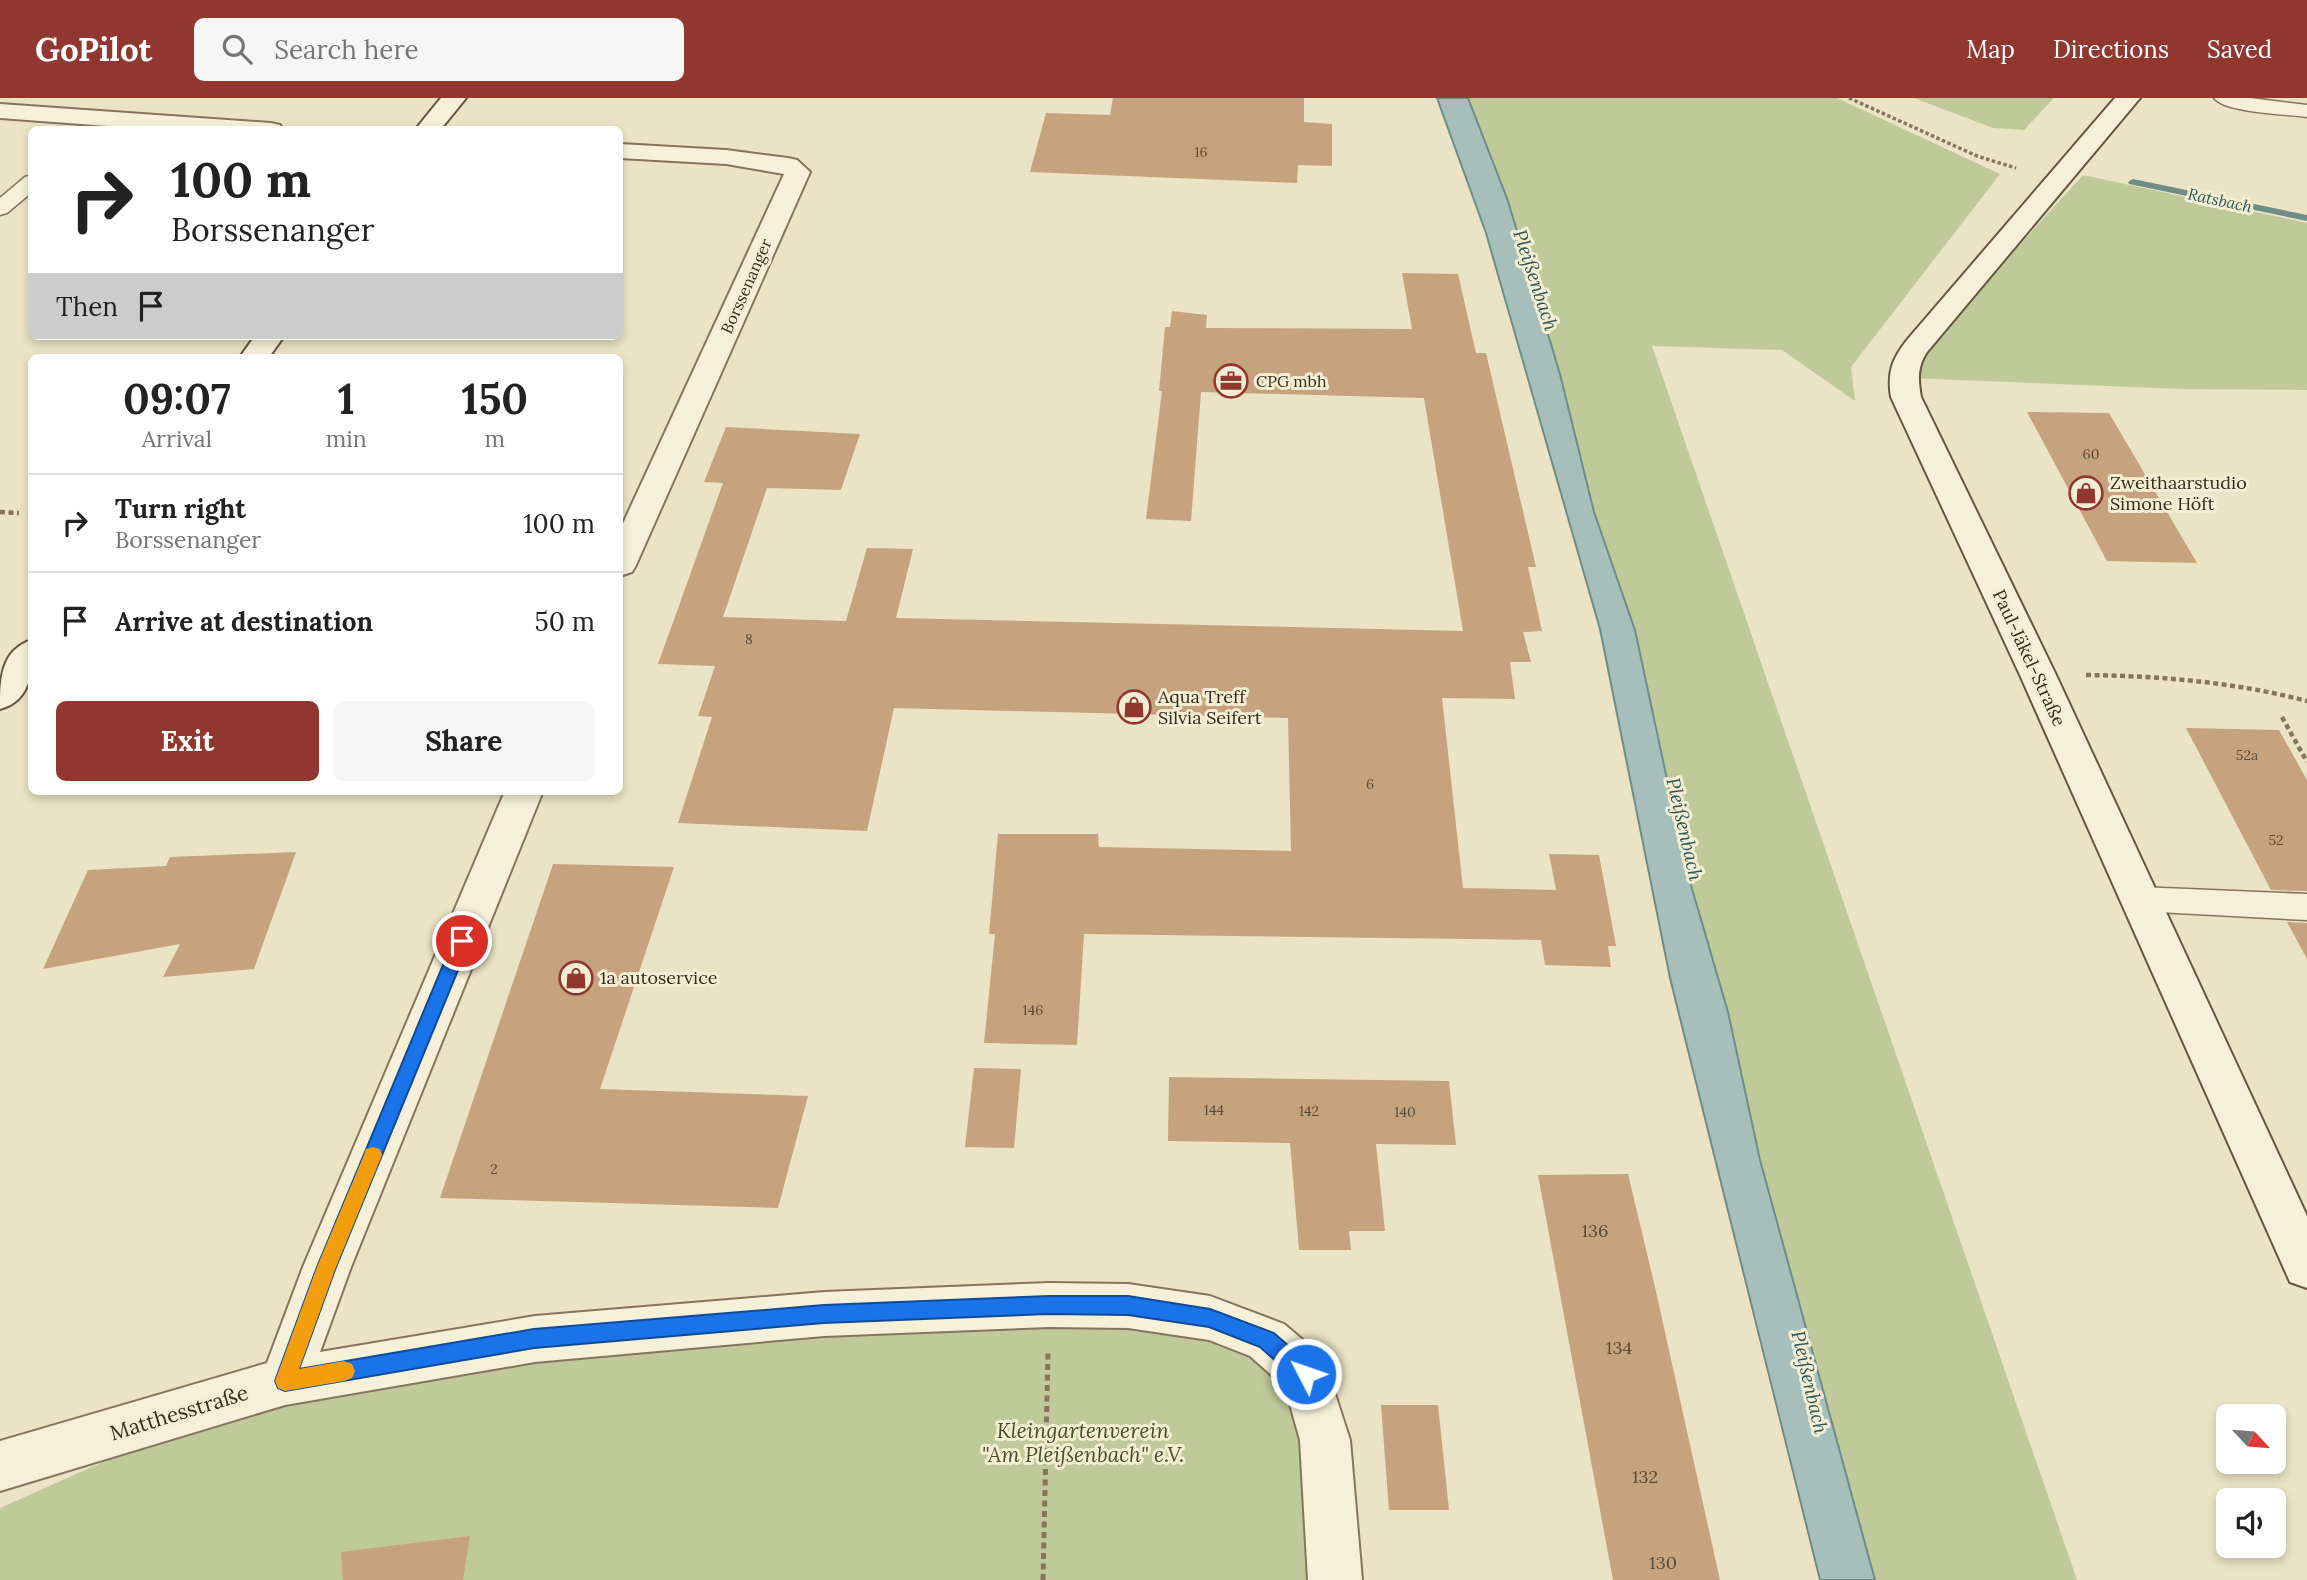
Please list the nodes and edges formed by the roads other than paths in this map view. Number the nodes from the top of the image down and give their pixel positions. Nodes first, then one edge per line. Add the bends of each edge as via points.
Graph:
1 (454, 98) edge
2 (2128, 98) edge
3 (2224, 98) edge
4 (0, 111) edge
5 (2307, 111) edge
6 (97, 124) edge
7 (155, 126) edge
8 (431, 126) edge
9 (623, 151) edge
10 (28, 184) edge
11 (0, 209) edge
12 (267, 340) edge
13 (256, 354) edge
14 (623, 558) edge
15 (28, 658) edge
16 (0, 697) edge
17 (522, 795) edge
18 (2139, 899) junction
19 (2307, 907) edge
20 (2307, 1267) edge
21 (285, 1381) junction
22 (0, 1466) edge
23 (1335, 1580) edge

1 - 8 street
2 - 18 street, Paul-Jäkel-Straße via 1905,361 1902,381
3 - 5 lane
4 - 6 street
6 - 7 street
9 - 14 street, Borssenanger via 788,165 797,173
10 - 11 lane
12 - 13 street
15 - 16 street
17 - 21 street via 327,1267
18 - 19 lane
18 - 20 street, Paul-Jäkel-Straße
21 - 22 street, Matthesstraße
21 - 23 street, Matthesstraße via 534,1339 824,1314 1049,1305 1128,1306 1210,1318 1267,1340 1306,1374 1325,1440

